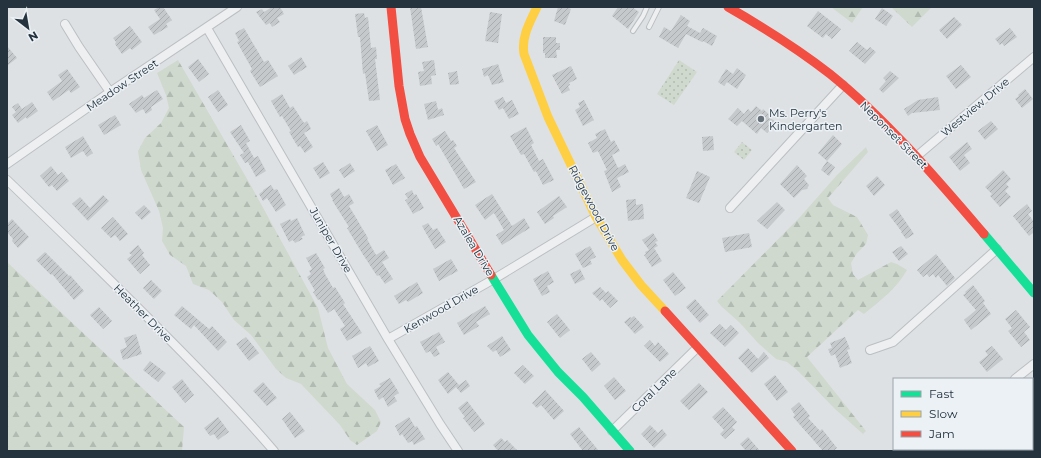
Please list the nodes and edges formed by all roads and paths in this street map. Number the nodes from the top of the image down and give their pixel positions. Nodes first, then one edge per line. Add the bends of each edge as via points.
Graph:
1 (237, 7) edge
2 (391, 7) edge
3 (537, 7) edge
4 (647, 7) edge
5 (659, 7) edge
6 (728, 7) edge
7 (65, 24) dead end
8 (649, 27) dead end
9 (207, 28) junction
10 (633, 31) dead end
11 (1033, 61) edge
12 (842, 85) junction
13 (110, 92) junction
14 (917, 156) junction
15 (7, 164) edge
16 (7, 180) edge
17 (730, 208) dead end
18 (596, 217) junction
19 (997, 249) junction
20 (494, 279) junction
21 (1034, 293) edge
22 (388, 339) junction
23 (697, 348) junction
24 (870, 350) dead end
25 (1034, 364) edge
26 (1016, 378) edge
27 (612, 431) junction
28 (455, 450) edge
29 (274, 451) edge
30 (630, 451) edge
31 (792, 451) edge

1 - 9 street, Meadow Street
2 - 20 street, Azalea Drive via 399,86 410,134 420,157
3 - 18 street, Ridgewood Drive via 522,46 524,54 548,117
4 - 10 lane
5 - 8 lane
6 - 12 street, Neponset Street via 792,47
7 - 13 street
9 - 13 street, Meadow Street
9 - 22 street, Juniper Drive
11 - 14 street, Westview Drive
12 - 14 street, Neponset Street
12 - 17 street
13 - 15 street, Meadow Street
14 - 19 street, Neponset Street
16 - 29 street, Heather Drive via 179,349 246,418
18 - 20 street, Kenwood Drive
18 - 23 street, Ridgewood Drive via 636,279
19 - 21 street, Neponset Street
19 - 24 street via 893,342
20 - 22 street, Kenwood Drive
20 - 27 street, Azalea Drive via 540,352
22 - 28 street, Juniper Drive
23 - 27 street, Coral Lane
23 - 31 street, Ridgewood Drive
25 - 26 street
27 - 30 street, Azalea Drive

